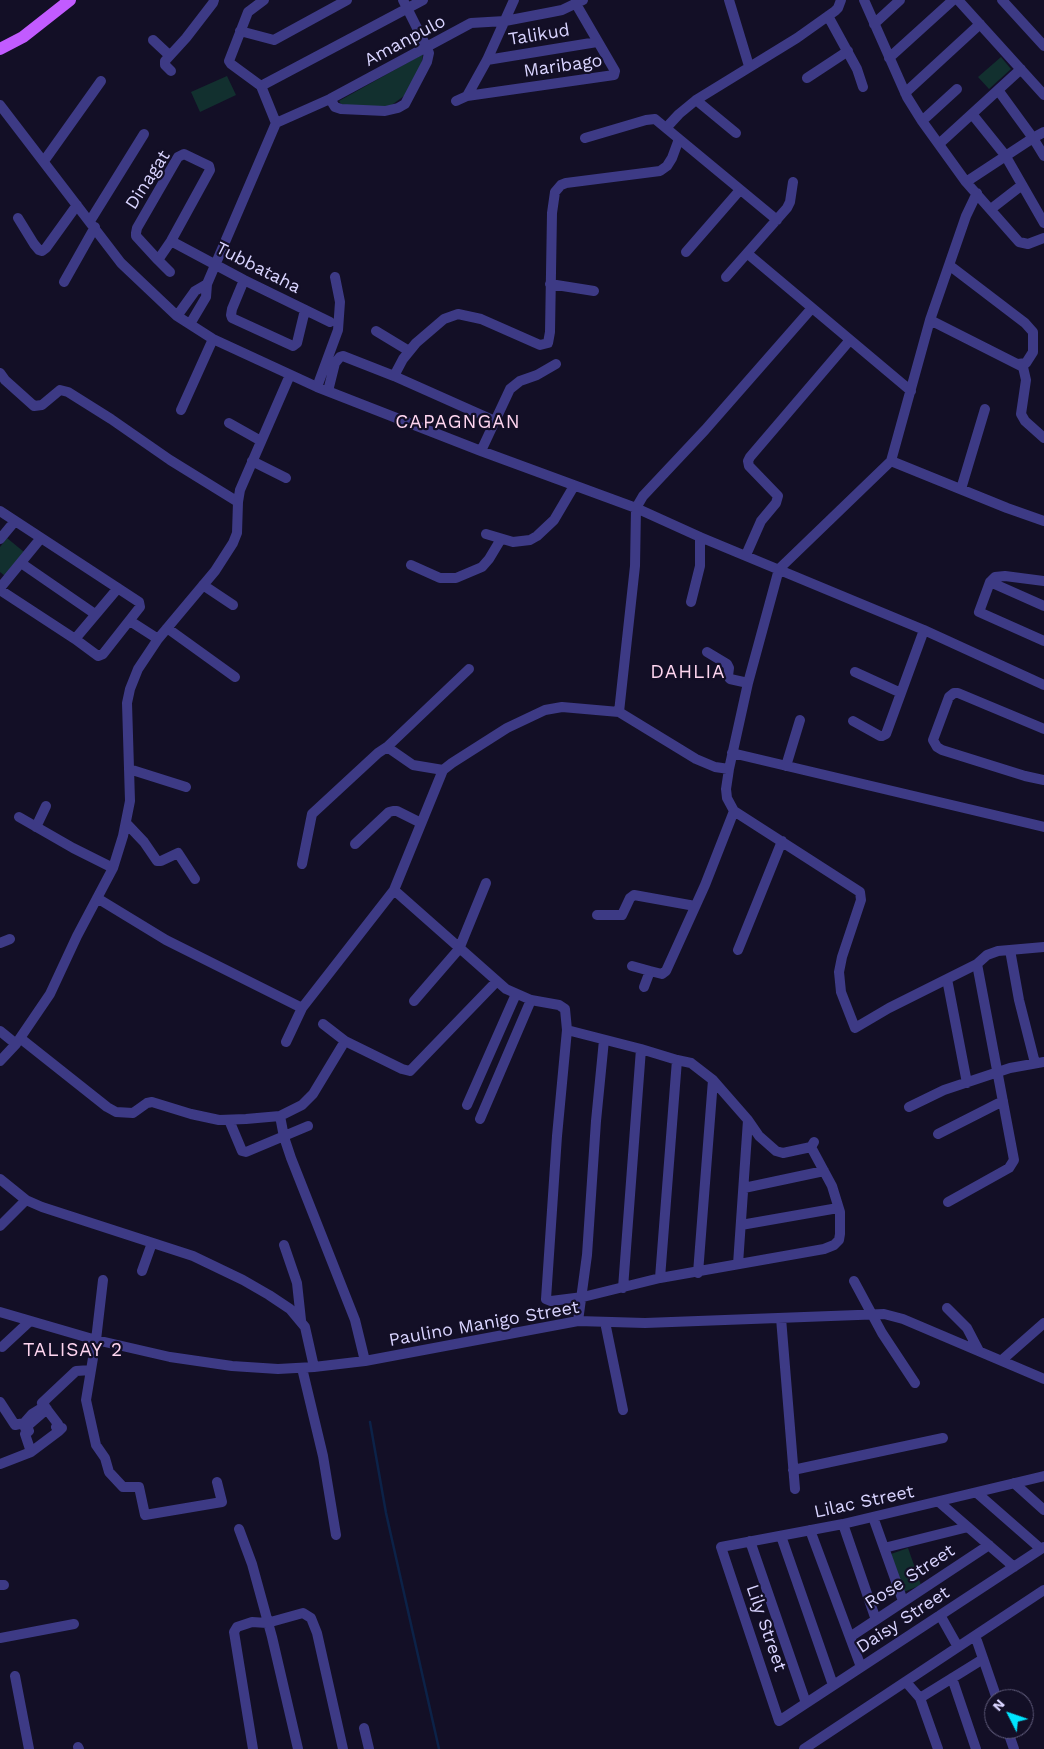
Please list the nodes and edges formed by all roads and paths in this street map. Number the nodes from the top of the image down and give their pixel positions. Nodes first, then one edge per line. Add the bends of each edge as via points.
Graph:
1 (70, 0) edge
2 (214, 0) edge
3 (264, 0) edge
4 (348, 0) edge
5 (423, 0) edge
6 (514, 0) edge
7 (729, 0) edge
8 (841, 0) edge
9 (864, 0) edge
10 (900, 0) edge
11 (953, 0) edge
12 (958, 0) edge
13 (1002, 0) edge
14 (580, 2) edge
15 (405, 4) edge
16 (828, 16) junction
17 (505, 21) junction
18 (874, 24) junction
19 (980, 24) junction
20 (240, 31) junction
21 (154, 40) dead end
22 (597, 42) junction
23 (1044, 46) edge
24 (427, 48) junction
25 (0, 50) edge
26 (848, 51) junction
27 (169, 55) junction
28 (889, 58) junction
29 (487, 60) junction
30 (749, 66) junction
31 (1021, 69) junction
32 (171, 71) dead end
33 (807, 78) dead end
34 (101, 81) dead end
35 (260, 86) junction
36 (862, 87) dead end
37 (957, 89) dead end
38 (998, 90) junction
39 (905, 93) junction
40 (1044, 94) edge
41 (467, 96) junction
42 (330, 99) junction
43 (696, 100) junction
44 (456, 101) dead end
45 (0, 105) edge
46 (972, 114) junction
47 (922, 121) junction
48 (276, 123) junction
49 (666, 128) junction
50 (1044, 132) edge
51 (736, 133) dead end
52 (144, 134) dead end
53 (584, 138) dead end
54 (1034, 138) junction
55 (679, 139) junction
56 (939, 144) junction
57 (1005, 156) junction
58 (1044, 156) edge
59 (44, 161) junction
60 (793, 182) dead end
61 (966, 182) junction
62 (1022, 185) junction
63 (740, 190) junction
64 (977, 193) junction
65 (77, 205) junction
66 (991, 209) junction
67 (18, 218) dead end
68 (777, 220) junction
69 (1044, 223) edge
70 (92, 224) junction
71 (1044, 238) edge
72 (171, 241) junction
73 (686, 252) dead end
74 (748, 254) junction
75 (158, 260) junction
76 (216, 265) junction
77 (949, 265) junction
78 (170, 272) dead end
79 (726, 276) dead end
80 (335, 277) dead end
81 (244, 280) junction
82 (64, 282) dead end
83 (207, 284) junction
84 (550, 284) junction
85 (594, 291) dead end
86 (812, 308) junction
87 (305, 310) junction
88 (177, 316) junction
89 (930, 320) junction
90 (330, 322) dead end
91 (190, 324) junction
92 (376, 331) dead end
93 (213, 339) junction
94 (850, 340) junction
95 (409, 351) junction
96 (556, 364) dead end
97 (1018, 364) junction
98 (0, 373) edge
99 (290, 376) junction
100 (394, 376) junction
101 (318, 387) junction
102 (328, 391) junction
103 (911, 391) junction
104 (985, 409) dead end
105 (181, 410) dead end
106 (495, 421) junction
107 (229, 423) dead end
108 (1044, 438) edge
109 (261, 441) junction
110 (481, 451) junction
111 (252, 461) junction
112 (891, 461) junction
113 (286, 478) dead end
114 (574, 486) junction
115 (961, 489) junction
116 (238, 502) junction
117 (636, 508) junction
118 (0, 511) edge
119 (15, 521) junction
120 (1044, 521) edge
121 (486, 534) dead end
122 (700, 537) junction
123 (41, 538) junction
124 (502, 538) junction
125 (0, 539) edge
126 (746, 556) junction
127 (21, 563) junction
128 (411, 565) dead end
129 (779, 569) junction
130 (1044, 581) edge
131 (990, 582) junction
132 (203, 585) junction
133 (118, 588) junction
134 (0, 589) edge
135 (691, 602) dead end
136 (233, 606) dead end
137 (1044, 606) edge
138 (95, 614) junction
139 (130, 621) junction
140 (167, 628) junction
141 (924, 630) junction
142 (75, 639) junction
143 (158, 639) junction
144 (1044, 641) edge
145 (707, 652) dead end
146 (469, 668) dead end
147 (855, 672) dead end
148 (235, 677) dead end
149 (748, 683) junction
150 (1044, 684) edge
151 (901, 693) junction
152 (618, 712) junction
153 (800, 720) dead end
154 (853, 721) dead end
155 (1044, 730) edge
156 (387, 747) junction
157 (732, 753) junction
158 (786, 766) junction
159 (129, 769) junction
160 (729, 769) junction
161 (444, 770) junction
162 (1044, 780) edge
163 (186, 788) dead end
164 (46, 806) dead end
165 (734, 811) junction
166 (20, 817) dead end
167 (126, 823) junction
168 (422, 823) junction
169 (36, 827) junction
170 (1044, 827) edge
171 (782, 841) junction
172 (355, 844) dead end
173 (302, 864) dead end
174 (113, 868) junction
175 (195, 879) dead end
176 (486, 883) dead end
177 (394, 890) junction
178 (98, 898) junction
179 (695, 906) junction
180 (597, 915) dead end
181 (10, 939) dead end
182 (0, 943) edge
183 (459, 949) junction
184 (1044, 949) edge
185 (738, 950) dead end
186 (1010, 950) junction
187 (977, 964) junction
188 (632, 966) dead end
189 (650, 971) junction
190 (947, 979) junction
191 (496, 981) junction
192 (644, 987) dead end
193 (516, 994) junction
194 (531, 1000) junction
195 (414, 1001) dead end
196 (302, 1008) junction
197 (323, 1024) dead end
198 (567, 1030) junction
199 (0, 1031) edge
200 (604, 1040) junction
201 (18, 1041) junction
202 (345, 1041) junction
203 (286, 1042) dead end
204 (640, 1049) junction
205 (676, 1060) junction
206 (0, 1061) edge
207 (1039, 1062) edge
208 (998, 1072) junction
209 (713, 1080) junction
210 (967, 1083) junction
211 (1003, 1101) junction
212 (467, 1105) dead end
213 (909, 1107) dead end
214 (280, 1116) junction
215 (229, 1120) junction
216 (480, 1120) dead end
217 (748, 1120) junction
218 (308, 1126) dead end
219 (938, 1134) dead end
220 (284, 1137) junction
221 (824, 1171) junction
222 (0, 1179) edge
223 (744, 1188) junction
224 (26, 1200) junction
225 (948, 1202) dead end
226 (838, 1208) junction
227 (742, 1225) junction
228 (0, 1226) edge
229 (152, 1243) junction
230 (284, 1245) dead end
231 (738, 1264) junction
232 (142, 1271) dead end
233 (698, 1273) junction
234 (660, 1278) junction
235 (103, 1280) dead end
236 (854, 1281) dead end
237 (623, 1288) junction
238 (582, 1297) junction
239 (947, 1308) dead end
240 (0, 1312) edge
241 (872, 1314) junction
242 (781, 1318) junction
243 (30, 1321) junction
244 (301, 1321) junction
245 (578, 1322) junction
246 (605, 1322) junction
247 (1044, 1323) edge
248 (96, 1340) junction
249 (2, 1348) dead end
250 (980, 1351) junction
251 (1002, 1360) junction
252 (365, 1361) junction
253 (302, 1368) junction
254 (314, 1368) junction
255 (91, 1370) junction
256 (1044, 1378) edge
257 (915, 1383) dead end
258 (0, 1402) edge
259 (46, 1408) junction
260 (623, 1410) dead end
261 (26, 1425) junction
262 (942, 1438) dead end
263 (31, 1452) junction
264 (0, 1464) edge
265 (793, 1470) junction
266 (1044, 1476) edge
267 (217, 1482) dead end
268 (1014, 1483) junction
269 (795, 1489) dead end
270 (977, 1493) junction
271 (939, 1502) junction
272 (1044, 1510) edge
273 (873, 1517) junction
274 (843, 1524) junction
275 (968, 1527) junction
276 (240, 1529) dead end
277 (810, 1530) junction
278 (336, 1534) dead end
279 (781, 1536) junction
280 (750, 1541) junction
281 (989, 1545) junction
282 (721, 1546) joint
283 (884, 1548) junction
284 (1043, 1548) edge
285 (1014, 1567) junction
286 (1044, 1590) edge
287 (904, 1601) junction
288 (940, 1616) junction
289 (876, 1620) junction
290 (267, 1623) junction
291 (74, 1624) dead end
292 (850, 1637) junction
293 (0, 1638) edge
294 (978, 1641) dead end
295 (958, 1647) junction
296 (983, 1659) junction
297 (861, 1667) junction
298 (15, 1676) dead end
299 (952, 1678) junction
300 (906, 1682) junction
301 (833, 1685) junction
302 (994, 1689) edge
303 (920, 1698) junction
304 (806, 1703) junction
305 (779, 1721) joint
306 (364, 1728) dead end
307 (29, 1749) edge
308 (253, 1749) edge
309 (298, 1749) edge
310 (344, 1749) edge
311 (369, 1749) edge
312 (804, 1749) edge
313 (938, 1749) edge
314 (976, 1749) edge

1 - 25 main road
2 - 27 street
3 - 20 street via 250,10
4 - 20 street via 274,40
5 - 15 street
6 - 17 street
7 - 30 street
8 - 16 street via 838,8
9 - 18 street
10 - 18 street
11 - 28 street
12 - 19 street
13 - 23 street
14 - 17 street, Amanpulo via 562,10
14 - 22 street, Maribago
15 - 24 street
15 - 35 street
16 - 26 street
16 - 30 street via 787,45
17 - 24 street, Amanpulo via 474,22
17 - 29 street
18 - 28 street
19 - 31 street
19 - 39 street
20 - 35 street via 229,59
21 - 27 street
22 - 29 street, Talikud
22 - 41 street, Maribago via 615,71 613,76
24 - 42 street, Amanpulo
24 - 42 street via 427,62 408,99 398,108 385,111 338,109
26 - 33 street
26 - 36 street
27 - 32 street via 165,64
28 - 39 street
29 - 41 street
30 - 43 street
31 - 38 street
31 - 40 street
34 - 59 street
35 - 48 street
37 - 47 street
38 - 46 street
38 - 54 street
39 - 47 street
41 - 44 street, Maribago
42 - 48 street, Amanpulo
43 - 49 street
43 - 51 street
45 - 59 street
46 - 56 street
46 - 57 street
47 - 56 street
48 - 76 street
49 - 53 street via 650,119
49 - 55 street
50 - 54 street
52 - 70 street
54 - 57 street
54 - 58 street
55 - 63 street
55 - 84 street via 672,158 660,171 566,183 558,188 554,196
56 - 61 street
57 - 61 street
57 - 62 street
59 - 65 street
60 - 68 street via 790,202
61 - 64 street
62 - 66 street
62 - 69 street
63 - 68 street
63 - 73 street
64 - 66 street
64 - 77 street
65 - 67 street via 42,251
65 - 70 street
66 - 71 street via 1019,242 1028,244
68 - 74 street
70 - 82 street
70 - 88 street via 121,263
72 - 75 street, Dinagat
72 - 75 street, Dinagat via 210,170 209,166 184,154 178,157 137,228 136,236
72 - 76 street, Tubbataha
74 - 79 street
74 - 86 street
75 - 78 street, Dinagat
76 - 81 street, Tubbataha
76 - 83 street
77 - 89 street
77 - 97 street via 1033,332 1034,352 1026,363
80 - 101 street via 340,302 338,330
81 - 87 street, Tubbataha
81 - 87 street via 232,308 232,318 293,346 297,343
83 - 88 street via 195,291
83 - 91 street via 206,297
84 - 85 street
84 - 95 street via 550,332 544,345 481,319 458,314 444,319
86 - 94 street
86 - 117 street via 643,496
87 - 90 street, Tubbataha
88 - 91 street
89 - 97 street
89 - 103 street
91 - 93 street
92 - 95 street
93 - 99 street
93 - 105 street
94 - 103 street
94 - 126 street via 748,461 778,496 761,521
95 - 100 street
96 - 106 street via 514,384
97 - 108 street via 1025,369 1026,380 1020,414
98 - 116 street via 34,406 42,405 60,390 68,392
99 - 101 street
99 - 109 street
100 - 102 street via 340,357 335,363
100 - 106 street
101 - 102 street
102 - 110 street
103 - 112 street
104 - 115 street
106 - 110 street
107 - 109 street
109 - 111 street
110 - 114 street
111 - 113 street
111 - 116 street
112 - 115 street
112 - 129 street
114 - 117 street
114 - 124 street via 554,520 538,536 513,542
115 - 120 street
116 - 132 street via 237,533 225,556
117 - 122 street
117 - 152 street via 635,566
118 - 119 street
119 - 123 street
119 - 125 street
121 - 124 street
122 - 126 street
122 - 135 street via 700,566
123 - 127 street
123 - 133 street
124 - 128 street via 482,567 456,578 440,578
126 - 129 street
127 - 134 street
127 - 138 street
129 - 141 street
129 - 149 street
130 - 131 street via 999,576
131 - 137 street
131 - 144 street via 979,612
132 - 136 street
132 - 140 street
133 - 138 street
133 - 139 street via 140,603
134 - 142 street
138 - 142 street
139 - 142 street via 100,656
139 - 143 street
140 - 143 street
140 - 148 street
141 - 150 street
141 - 151 street
143 - 159 street via 138,669 130,689 127,704
145 - 149 street via 727,664 730,679
146 - 156 street
147 - 151 street
149 - 157 street
151 - 154 street via 885,735 880,736
152 - 160 street via 696,759
152 - 161 street via 562,707 545,710 507,728
153 - 158 street
155 - 162 street via 954,693 949,697 933,740 942,750
156 - 161 street via 413,765
156 - 173 street via 314,811
157 - 158 street
157 - 160 street
158 - 170 street
159 - 163 street
159 - 167 street via 130,801
160 - 165 street via 727,798
161 - 168 street
164 - 169 street
165 - 171 street
165 - 179 street
166 - 169 street
167 - 174 street
167 - 175 street via 157,861 178,853
168 - 172 street via 393,810
168 - 177 street
169 - 174 street
171 - 185 street
171 - 190 street via 854,887 861,895 839,972 841,992 855,1028
174 - 178 street
176 - 183 street
177 - 183 street
177 - 196 street
178 - 196 street via 166,940
178 - 201 street via 50,994
179 - 180 street via 634,895 622,915
179 - 189 street via 666,971 662,974
181 - 182 street
183 - 191 street
183 - 195 street
184 - 186 street
186 - 187 street via 992,953
186 - 207 street via 1019,1000
187 - 190 street
187 - 208 street
188 - 189 street
189 - 192 street
190 - 210 street
191 - 193 street
191 - 202 street via 410,1071
193 - 194 street
193 - 212 street
194 - 198 street via 562,1006 566,1012
194 - 216 street
196 - 203 street
197 - 202 street
198 - 200 street
198 - 238 street via 545,1297 551,1301
199 - 201 street
200 - 204 street
200 - 238 street
201 - 206 street
201 - 215 street via 116,1112 133,1113 152,1102 192,1114
202 - 214 street via 313,1094 302,1106
204 - 205 street
204 - 237 street
205 - 209 street via 691,1062
205 - 234 street
207 - 208 street
208 - 210 street
208 - 211 street
209 - 217 street
209 - 233 street
210 - 213 street
211 - 219 street
211 - 225 street via 1013,1163 1010,1168
214 - 215 street
214 - 220 street
215 - 220 street via 242,1151
217 - 221 street via 759,1136 776,1151 783,1153 812,1144
217 - 223 street
218 - 220 street
220 - 252 street via 356,1320
221 - 223 street
221 - 226 street
222 - 224 street
223 - 227 street
224 - 228 street
224 - 229 street
226 - 227 street
226 - 231 street via 840,1234 834,1245
227 - 231 street
229 - 232 street
229 - 244 street via 193,1256 243,1280 290,1310
230 - 244 street via 297,1283
231 - 233 street
233 - 234 street
234 - 237 street
235 - 248 street
236 - 241 street
237 - 238 street
238 - 245 street
239 - 250 street via 967,1328
240 - 243 street, Paulino Manigo Street
241 - 242 street, Paulino Manigo Street
241 - 250 street, Paulino Manigo Street via 903,1319
241 - 257 street
242 - 246 street, Paulino Manigo Street
242 - 265 street
243 - 248 street, Paulino Manigo Street
243 - 249 street
244 - 254 street via 308,1336
245 - 246 street, Paulino Manigo Street
245 - 252 street, Paulino Manigo Street
246 - 260 street
247 - 251 street
248 - 253 street, Paulino Manigo Street via 208,1363
248 - 255 street
250 - 251 street, Paulino Manigo Street
251 - 256 street, Paulino Manigo Street
252 - 254 street, Paulino Manigo Street
253 - 254 street, Paulino Manigo Street
253 - 278 street via 323,1456
255 - 259 street via 76,1372 42,1403
255 - 267 street via 86,1400 96,1445 109,1472 123,1487 139,1487 145,1515 222,1502
258 - 261 street via 15,1425
259 - 261 street via 32,1414
259 - 263 street via 61,1430
261 - 263 street via 29,1431 25,1434
262 - 265 street
263 - 264 street
265 - 269 street
266 - 268 street, Lilac Street
268 - 270 street, Lilac Street
268 - 272 street
270 - 271 street, Lilac Street
270 - 284 street
271 - 273 street, Lilac Street
271 - 275 street
273 - 274 street, Lilac Street
273 - 283 street
274 - 277 street, Lilac Street
274 - 289 street
275 - 281 street
275 - 283 street
276 - 290 street
277 - 279 street, Lilac Street
277 - 292 street
279 - 280 street, Lilac Street
279 - 301 street
280 - 282 street, Lilac Street
280 - 304 street, Lily Street
281 - 285 street
281 - 287 street, Rose Street
282 - 305 street, Lily Street
283 - 287 street
284 - 285 street, Daisy Street
285 - 288 street, Daisy Street
286 - 295 street
287 - 289 street, Rose Street
288 - 295 street
288 - 297 street, Daisy Street
289 - 292 street, Rose Street
290 - 308 street via 244,1625 235,1629 233,1634
290 - 309 street
290 - 310 street via 303,1613 312,1619
291 - 293 street
292 - 297 street
294 - 296 street
295 - 300 street
296 - 299 street
296 - 302 street
297 - 301 street, Daisy Street
298 - 307 street
299 - 303 street
299 - 314 street
300 - 303 street
300 - 312 street
301 - 304 street, Daisy Street
303 - 313 street
304 - 305 street, Daisy Street
306 - 311 street

